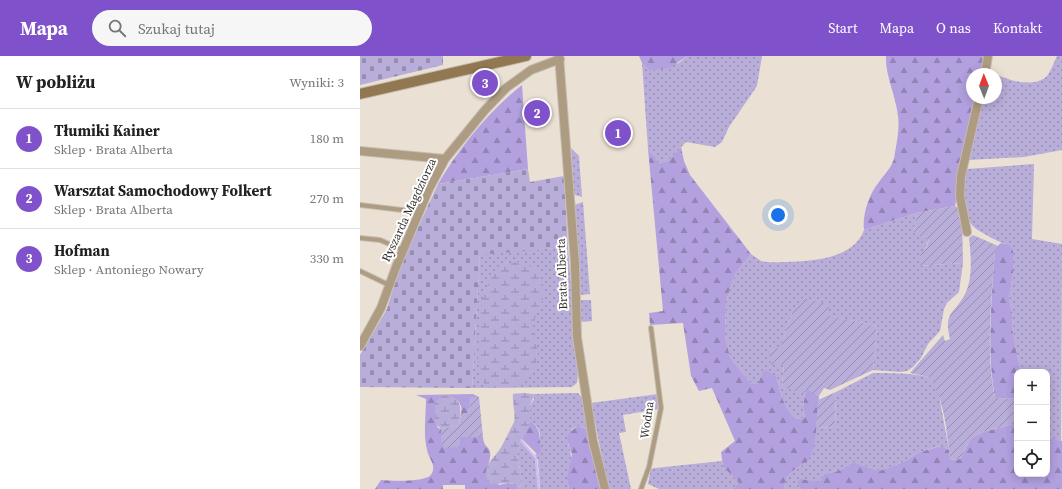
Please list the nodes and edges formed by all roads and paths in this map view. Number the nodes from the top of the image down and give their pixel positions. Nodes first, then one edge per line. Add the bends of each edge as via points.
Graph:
1 (526, 56) edge
2 (988, 56) edge
3 (560, 57) edge
4 (986, 68) edge
5 (360, 94) edge
6 (978, 104) edge
7 (360, 151) edge
8 (445, 159) junction
9 (360, 205) edge
10 (419, 212) junction
11 (967, 232) dead end
12 (360, 238) edge
13 (403, 250) junction
14 (360, 271) edge
15 (389, 285) junction
16 (651, 328) dead end
17 (360, 346) edge
18 (605, 489) edge
19 (641, 489) edge

1 - 5 street
2 - 4 street
3 - 8 street, Ryszarda Magdziorza via 531,70 506,88
3 - 18 street, Brata Alberta via 578,338 593,441
6 - 11 street via 961,176 960,196
7 - 8 street
8 - 10 street, Ryszarda Magdziorza
9 - 10 lane
10 - 13 street, Ryszarda Magdziorza
12 - 13 lane via 380,240
13 - 15 street, Ryszarda Magdziorza
14 - 15 lane
15 - 17 street, Ryszarda Magdziorza via 381,308
16 - 19 lane, Wodna via 661,408 649,467

